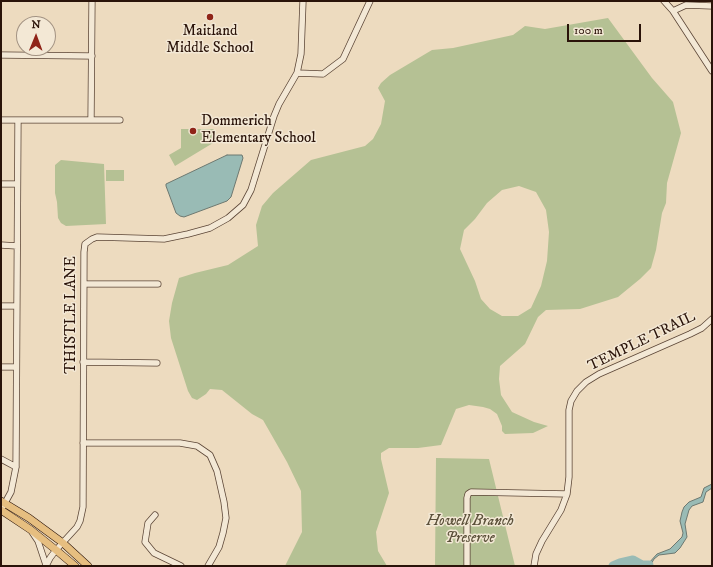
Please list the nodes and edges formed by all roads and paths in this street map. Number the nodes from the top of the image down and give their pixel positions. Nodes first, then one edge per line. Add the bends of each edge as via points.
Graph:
1 (92, 1) edge
2 (303, 1) edge
3 (370, 1) edge
4 (664, 1) edge
5 (712, 6) edge
6 (673, 11) junction
7 (1, 55) edge
8 (92, 56) junction
9 (712, 70) edge
10 (297, 73) junction
11 (1, 120) edge
12 (18, 120) junction
13 (91, 120) junction
14 (120, 120) dead end
15 (1, 184) edge
16 (17, 184) junction
17 (1, 246) edge
18 (16, 246) junction
19 (84, 284) junction
20 (158, 284) dead end
21 (1, 306) edge
22 (16, 306) junction
23 (712, 319) edge
24 (84, 362) junction
25 (157, 364) dead end
26 (1, 367) edge
27 (16, 367) junction
28 (83, 443) junction
29 (1, 459) edge
30 (16, 467) junction
31 (567, 494) junction
32 (3, 502) edge
33 (1, 510) edge
34 (155, 515) dead end
35 (31, 530) junction
36 (63, 543) junction
37 (56, 550) junction
38 (46, 565) edge
39 (75, 566) edge
40 (88, 566) edge
41 (181, 566) edge
42 (208, 566) edge
43 (467, 566) edge
44 (534, 566) edge

1 - 8 street
2 - 10 street, THISTLE LANE via 301,54
3 - 10 street via 343,59 323,74
4 - 6 street
5 - 6 street via 686,5
6 - 9 street
7 - 8 street
8 - 13 street
10 - 19 street, THISTLE LANE via 279,104 251,190 243,205 228,218 210,228 188,234 164,239 92,239 84,247
11 - 12 street
12 - 13 street
12 - 16 street
13 - 14 street
15 - 16 street
16 - 18 street
17 - 18 street
18 - 22 street
19 - 20 street
19 - 24 street, THISTLE LANE
21 - 22 street
22 - 27 street
23 - 31 street, TEMPLE TRAIL via 702,328 599,374 581,387 571,401 569,410
24 - 25 street
24 - 28 street, THISTLE LANE
26 - 27 street
27 - 30 street
28 - 36 street, THISTLE LANE via 83,507 80,521
28 - 42 street via 180,443 197,446 210,455 217,471 226,518 220,547
29 - 30 street
30 - 32 street via 13,485
31 - 43 street via 468,494
31 - 44 street, TEMPLE TRAIL via 536,554
32 - 33 street
32 - 36 main road
33 - 35 main road
34 - 41 street via 148,523 146,542 154,553
35 - 37 main road
35 - 38 street via 38,541
36 - 37 street, THISTLE LANE
36 - 40 main road
37 - 38 street, THISTLE LANE
37 - 39 main road

